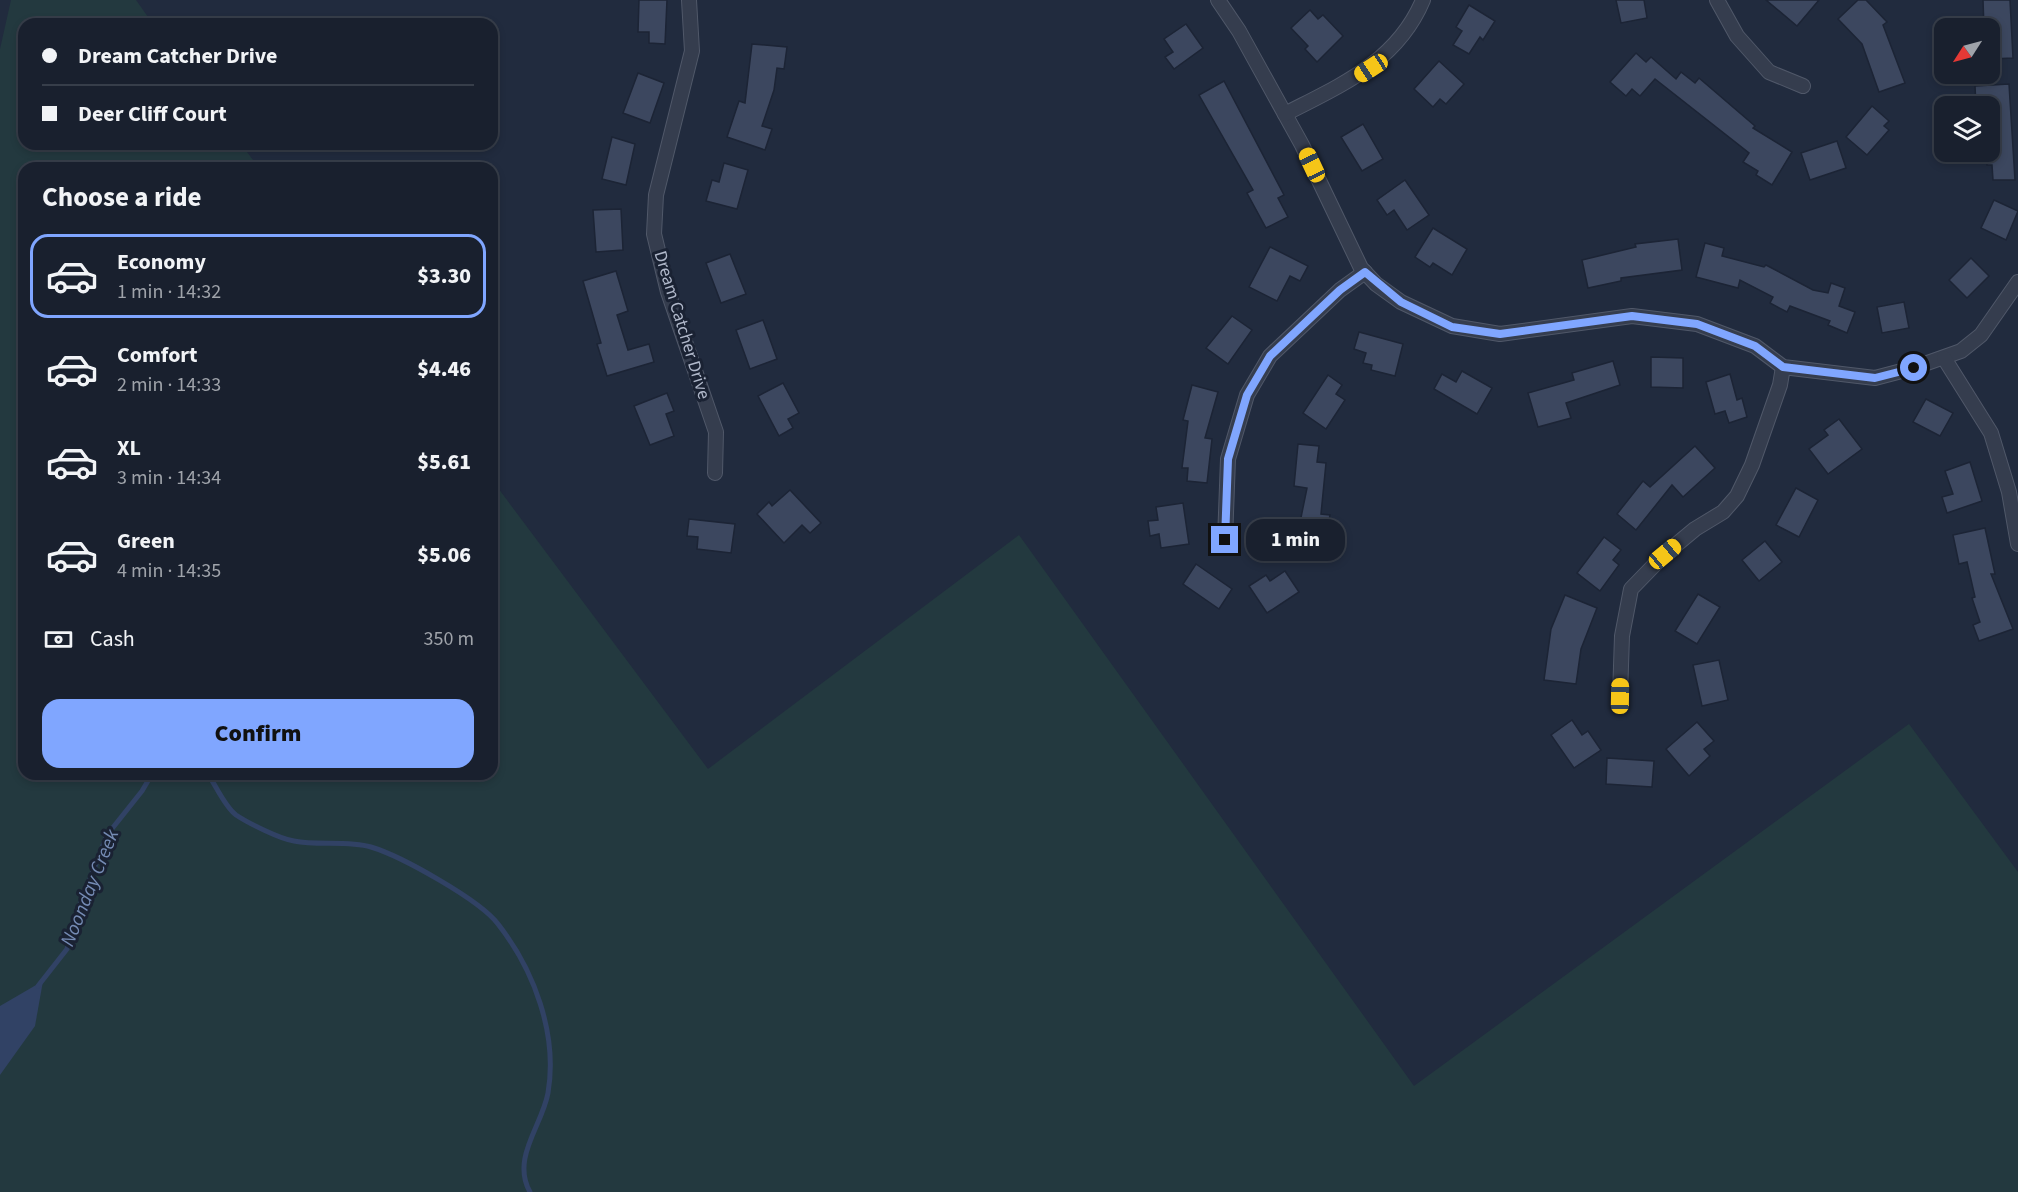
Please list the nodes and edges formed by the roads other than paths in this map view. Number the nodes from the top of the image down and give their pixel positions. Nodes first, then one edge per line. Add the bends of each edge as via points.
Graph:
1 (689, 0) edge
2 (1218, 0) edge
3 (1423, 0) edge
4 (1717, 0) edge
5 (1803, 86) dead end
6 (1285, 114) junction
7 (1365, 272) junction
8 (2018, 282) edge
9 (1944, 358) junction
10 (1783, 367) junction
11 (715, 473) dead end
12 (1225, 540) dead end
13 (2018, 544) edge
14 (1620, 696) dead end

1 - 11 street, Dream Catcher Drive via 692,51 656,195 654,234 668,292 716,432
2 - 6 street
3 - 6 street via 1405,34 1371,68
4 - 5 street via 1737,36 1769,72
6 - 7 street
7 - 10 street via 1401,302 1452,327 1500,334 1632,316 1697,324 1755,346
7 - 12 street via 1340,290 1270,356 1247,395 1228,459
8 - 9 street via 1981,335 1961,351
9 - 10 street via 1875,378
9 - 13 street via 1991,433 2009,492
10 - 14 street via 1752,465 1737,496 1723,512 1665,554 1631,590 1625,607

